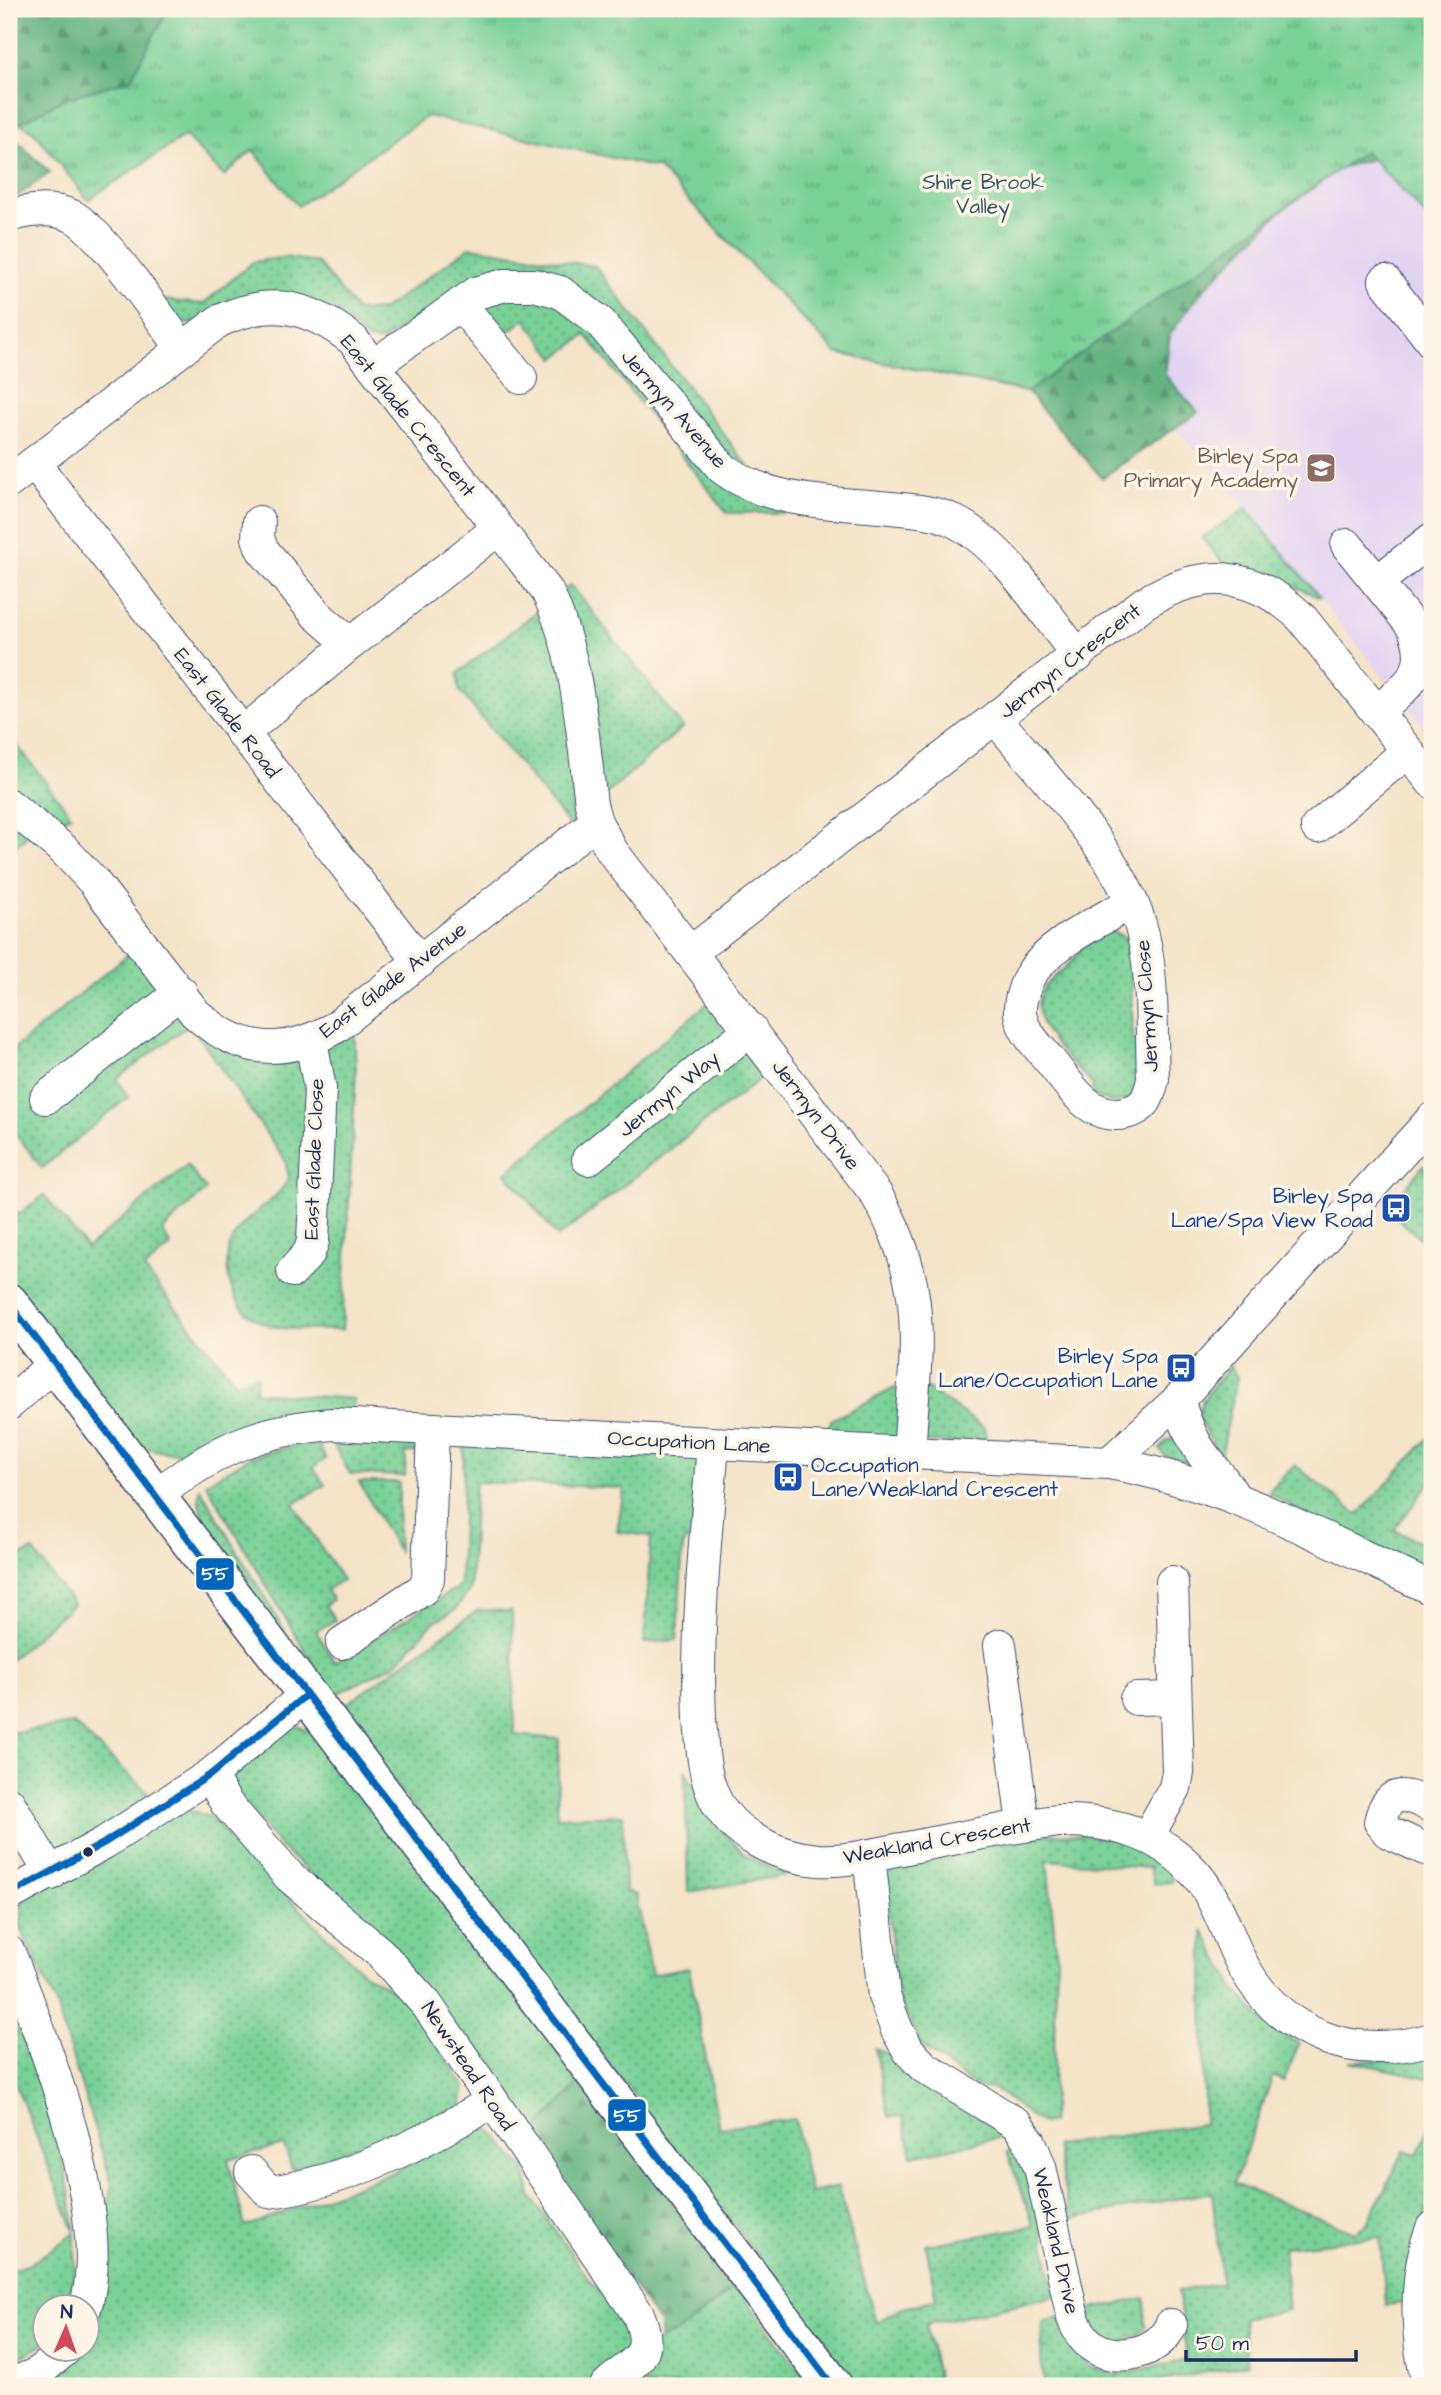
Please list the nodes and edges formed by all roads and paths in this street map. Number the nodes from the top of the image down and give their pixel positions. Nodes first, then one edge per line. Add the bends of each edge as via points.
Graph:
1 (9, 216) edge
2 (1385, 281) dead end
3 (460, 304) junction
4 (1432, 342) edge
5 (183, 349) junction
6 (373, 366) junction
7 (521, 379) dead end
8 (34, 463) junction
9 (9, 482) edge
10 (259, 522) dead end
11 (498, 529) junction
12 (1432, 539) edge
13 (1347, 545) dead end
14 (1377, 582) junction
15 (350, 644) junction
16 (1078, 656) junction
17 (1377, 713) junction
18 (996, 719) junction
19 (242, 734) junction
20 (1408, 751) junction
21 (1432, 782) edge
22 (9, 805) edge
23 (596, 822) junction
24 (1317, 827) dead end
25 (1132, 902) junction
26 (691, 952) junction
27 (420, 962) junction
28 (181, 992) junction
29 (751, 1029) junction
30 (311, 1041) junction
31 (46, 1098) dead end
32 (1432, 1119) edge
33 (588, 1159) dead end
34 (293, 1271) dead end
35 (9, 1303) edge
36 (55, 1363) junction
37 (1178, 1400) junction
38 (9, 1404) edge
39 (433, 1429) junction
40 (713, 1444) junction
41 (909, 1454) junction
42 (1109, 1463) junction
43 (157, 1494) junction
44 (1234, 1497) junction
45 (1172, 1582) dead end
46 (1432, 1589) edge
47 (342, 1643) dead end
48 (1000, 1645) dead end
49 (306, 1695) junction
50 (1136, 1699) dead end
51 (1175, 1699) junction
52 (210, 1775) junction
53 (9, 1803) edge
54 (1432, 1807) edge
55 (1023, 1825) junction
56 (1148, 1836) junction
57 (1425, 1849) dead end
58 (869, 1855) junction
59 (51, 1874) junction
60 (9, 1895) edge
61 (9, 1952) edge
62 (1432, 2039) edge
63 (491, 2102) junction
64 (251, 2172) dead end
65 (1432, 2228) edge
66 (88, 2294) edge
67 (1171, 2325) dead end
68 (48, 2364) edge
69 (9, 2385) edge
70 (606, 2386) edge
71 (833, 2386) edge
72 (1429, 2386) edge

1 - 5 street via 29,210 74,217 122,269
2 - 4 street
3 - 6 street, Jermyn Avenue
3 - 7 street
3 - 16 street, Jermyn Avenue via 476,293 505,285 534,285 560,292 600,322 722,468 741,483 783,496 922,511 951,520 1002,559
5 - 6 street, East Glade Crescent via 219,321 246,308 277,306 330,322
5 - 8 street, East Glade Crescent
6 - 11 street, East Glade Crescent
8 - 9 street, East Glade Crescent
8 - 19 street, East Glade Road
10 - 15 street via 262,549 317,615
11 - 15 street
11 - 23 street, East Glade Crescent via 547,591 563,630 574,671
12 - 14 street
13 - 14 street
14 - 17 street via 1413,627 1421,662 1414,678
15 - 19 street
16 - 17 street, Jermyn Crescent via 1174,585 1231,579 1281,598
16 - 18 street, Jermyn Crescent
17 - 20 street, Jermyn Crescent
18 - 25 street, Jermyn Close via 1099,846
18 - 26 street, Jermyn Crescent
19 - 27 street, East Glade Road
20 - 21 street, Jermyn Crescent
20 - 24 street
22 - 28 street, East Glade Avenue via 72,858
23 - 26 street, Jermyn Drive via 612,851
23 - 27 street, East Glade Avenue
25 - 25 street, Jermyn Close via 1143,934 1153,1079 1150,1096 1137,1110 1109,1115 1088,1105 1073,1089 1026,1031 1020,1014 1029,977 1051,953
26 - 29 street, Jermyn Drive
27 - 30 street, East Glade Avenue
28 - 30 street, East Glade Avenue via 210,1026 232,1039 286,1048
28 - 31 street
29 - 33 street, Jermyn Way
29 - 41 street, Jermyn Drive via 876,1194 905,1252 917,1322
30 - 34 street, East Glade Close via 320,1089 313,1241
32 - 37 street
35 - 36 main road
36 - 38 street
36 - 43 main road
37 - 42 street
37 - 44 street via 1201,1452 1223,1476
39 - 40 street, Occupation Lane
39 - 43 street, Occupation Lane via 333,1424 269,1432 204,1460
39 - 47 street via 428,1579 423,1589
40 - 41 street, Occupation Lane
40 - 58 street, Weakland Crescent via 699,1691 704,1761 714,1797 727,1816 768,1847 821,1860
41 - 42 street, Occupation Lane
42 - 44 street, Occupation Lane via 1160,1472
43 - 49 main road
44 - 46 street, Occupation Lane
45 - 51 street
48 - 55 street
49 - 52 street
49 - 71 main road
50 - 51 street
51 - 56 street via 1175,1788
52 - 59 street
52 - 63 street, Newstead Road via 226,1803 289,1876 405,1978
53 - 59 street
54 - 57 street via 1407,1794 1398,1795 1387,1804 1380,1822 1388,1832
55 - 56 street, Weakland Crescent via 1089,1820
55 - 58 street, Weakland Crescent
56 - 62 street, Weakland Crescent via 1194,1871 1252,1982 1292,2023 1342,2044 1369,2047
58 - 67 street, Weakland Drive via 884,1996 897,2030 924,2067 1017,2124 1030,2142 1080,2334 1109,2354 1129,2353 1154,2346
59 - 60 street
61 - 66 street via 86,2187 93,2267
63 - 64 street via 406,2147 337,2175 269,2192
63 - 70 street, Newstead Road via 638,2314 646,2333 641,2356
65 - 72 street via 1419,2333
68 - 69 street

